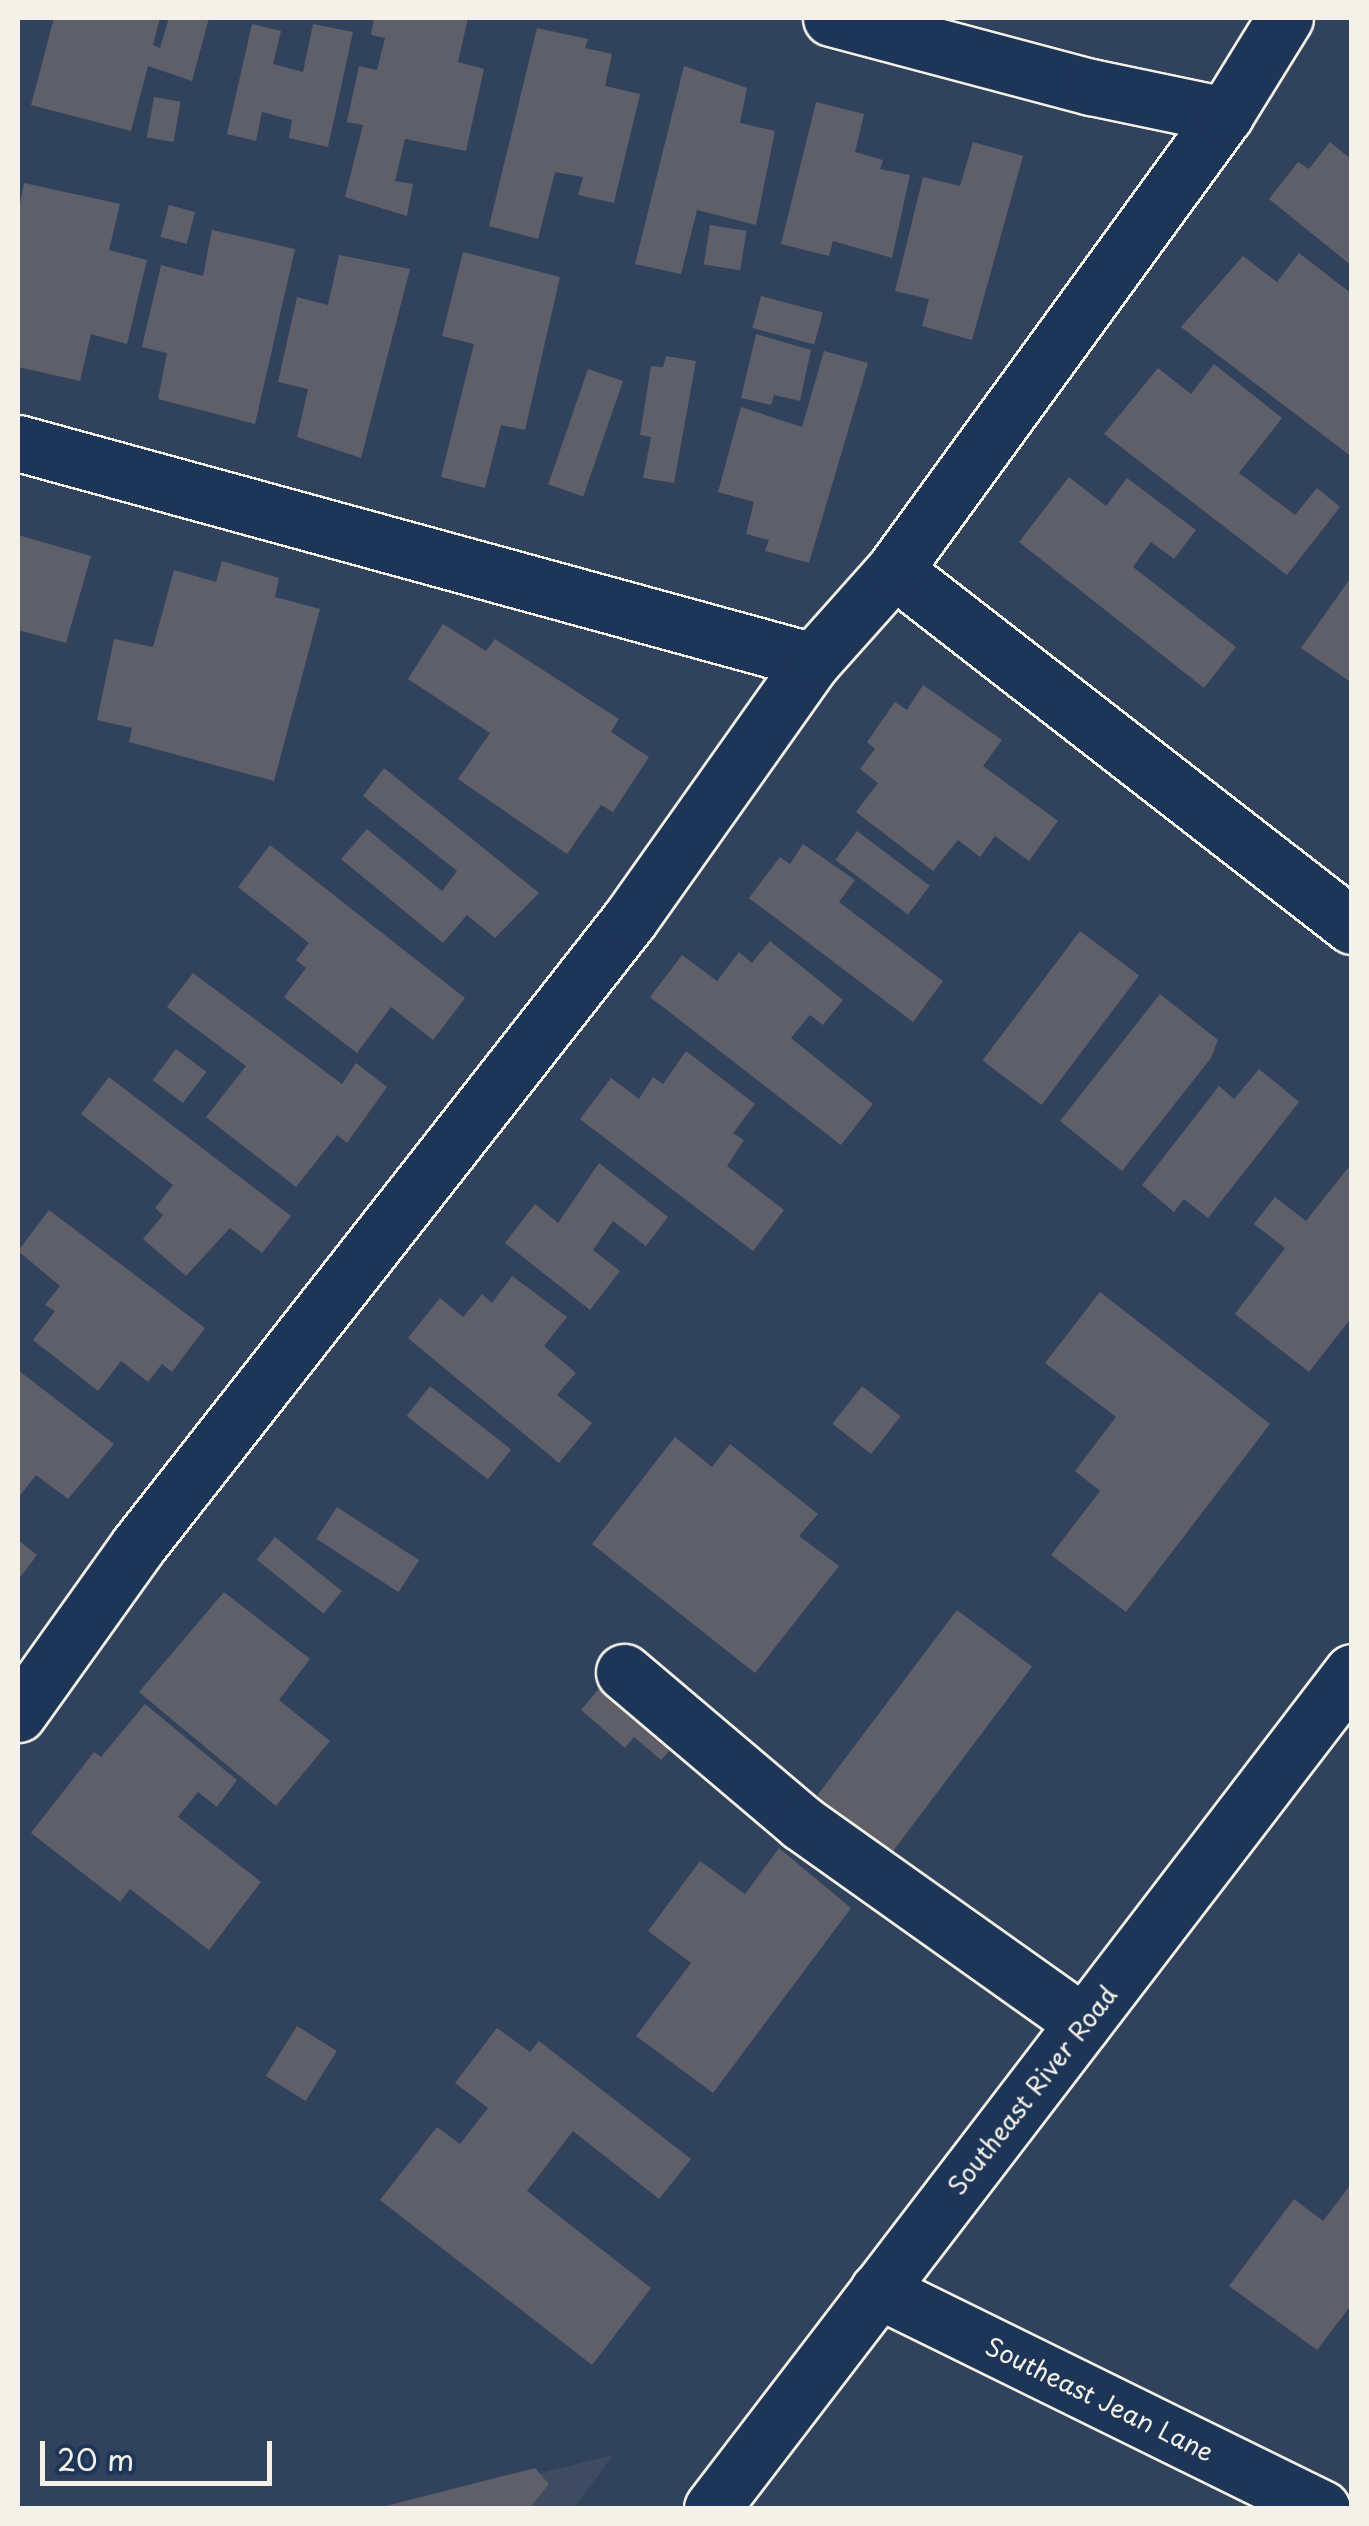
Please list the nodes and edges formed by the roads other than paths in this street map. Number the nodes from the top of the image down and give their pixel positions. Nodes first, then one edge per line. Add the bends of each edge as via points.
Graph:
1 (831, 18) edge
2 (1285, 18) edge
3 (1225, 115) junction
4 (18, 443) edge
5 (894, 570) junction
6 (814, 661) junction
7 (1352, 926) edge
8 (624, 1672) dead end
9 (1352, 1672) edge
10 (18, 1714) edge
11 (1083, 2024) junction
12 (878, 2290) junction
13 (712, 2508) edge
14 (1322, 2508) edge

1 - 3 main road
2 - 3 main road
3 - 5 main road
4 - 6 main road
5 - 6 main road
5 - 7 main road
6 - 10 main road via 630,919 137,1547
8 - 11 main road via 802,1823
9 - 11 main road, Southeast River Road
11 - 12 main road, Southeast River Road
12 - 13 main road, Southeast River Road
12 - 14 main road, Southeast Jean Lane

